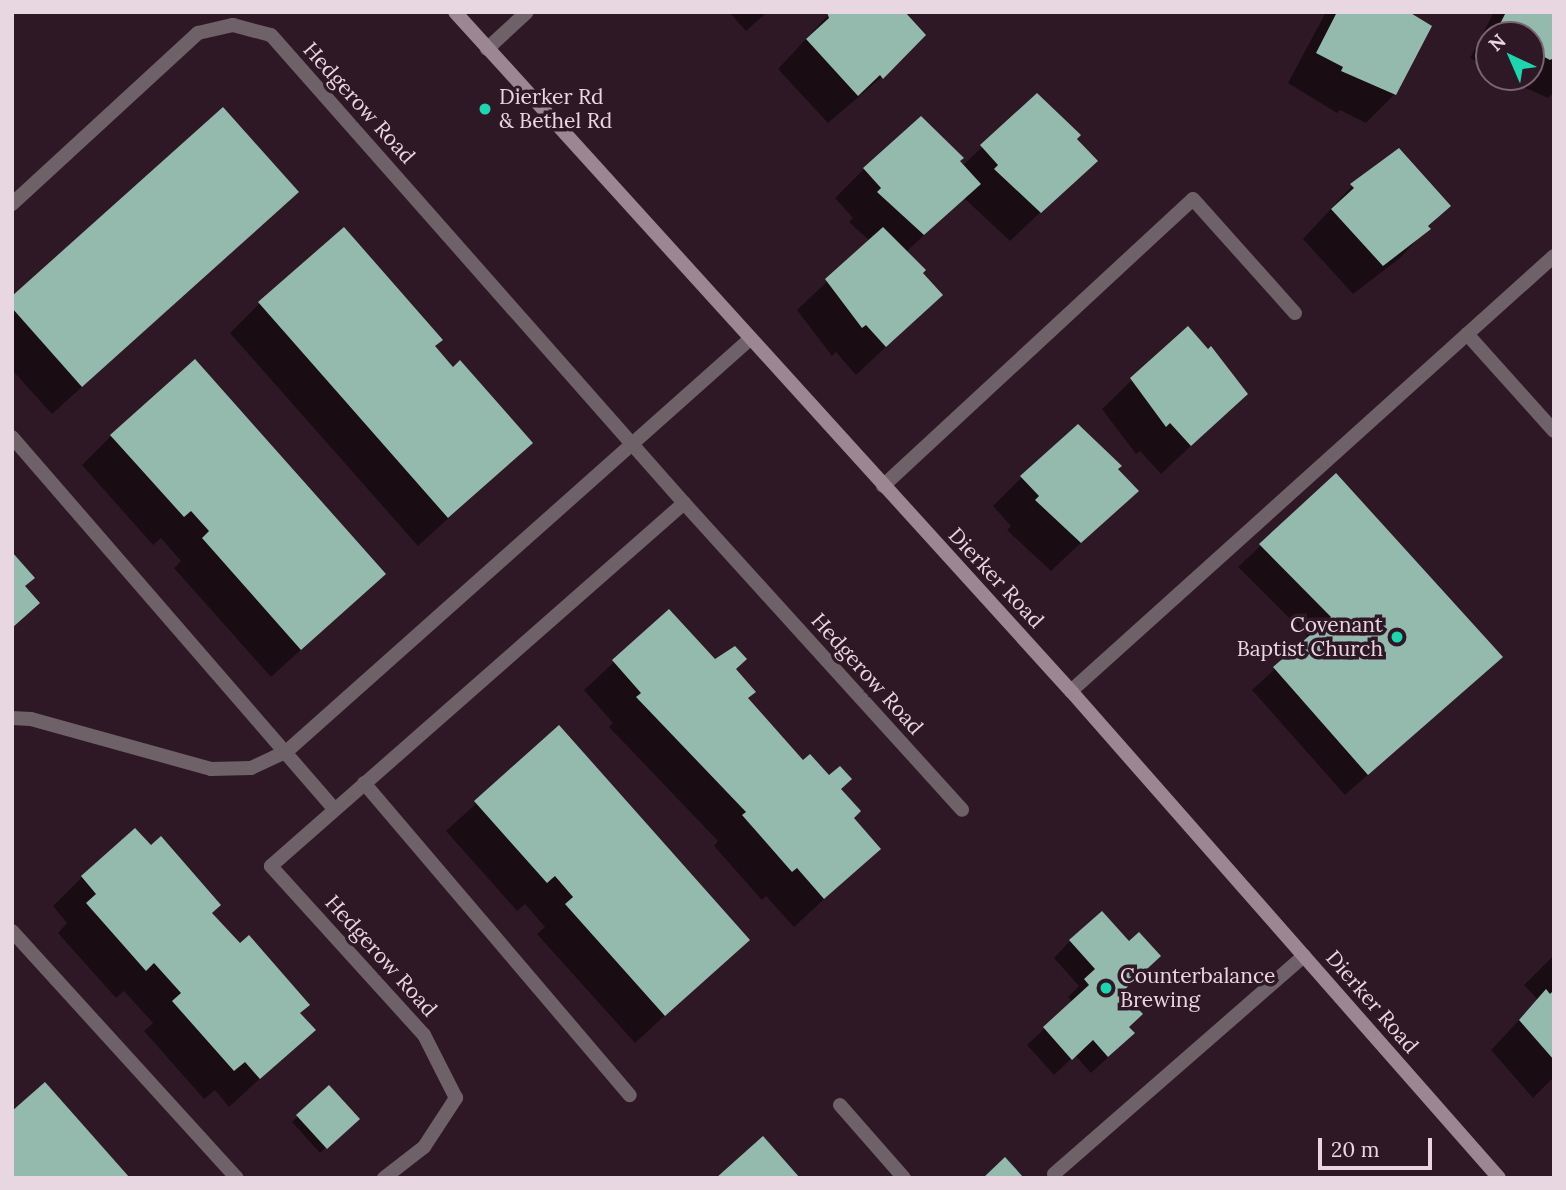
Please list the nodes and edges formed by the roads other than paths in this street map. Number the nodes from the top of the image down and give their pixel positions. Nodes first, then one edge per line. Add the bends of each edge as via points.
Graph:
1 (455, 12) edge
2 (527, 12) edge
3 (487, 49) junction
4 (12, 204) edge
5 (1554, 256) edge
6 (1295, 313) dead end
7 (1467, 334) junction
8 (750, 339) junction
9 (1554, 409) edge
10 (1543, 419) junction
11 (1554, 431) edge
12 (12, 438) edge
13 (633, 444) junction
14 (883, 486) junction
15 (684, 503) junction
16 (1071, 691) junction
17 (12, 719) edge
18 (286, 752) junction
19 (364, 783) junction
20 (334, 809) junction
21 (962, 810) dead end
22 (12, 931) edge
23 (1304, 956) junction
24 (630, 1095) dead end
25 (841, 1105) dead end
26 (1054, 1174) dead end
27 (237, 1178) edge
28 (384, 1178) edge
29 (904, 1178) edge
30 (1499, 1178) edge

1 - 3 street, Dierker Road
2 - 3 street
3 - 8 street, Dierker Road
4 - 13 street, Hedgerow Road via 198,33 233,25 271,35
5 - 7 street
6 - 14 street via 1193,199
7 - 10 street
7 - 16 street
8 - 13 street
8 - 14 street, Dierker Road
9 - 10 street
10 - 11 street
12 - 18 street
13 - 15 street, Hedgerow Road
13 - 18 street
14 - 16 street, Dierker Road
15 - 19 street, Hedgerow Road
15 - 21 street, Hedgerow Road
16 - 23 street, Dierker Road
17 - 18 street via 31,719 211,769 251,768
18 - 20 street
19 - 20 street, Hedgerow Road
19 - 24 street
20 - 28 street, Hedgerow Road via 271,866 424,1035 456,1098 424,1147
22 - 27 street
23 - 26 street
23 - 30 street, Dierker Road
25 - 29 street

